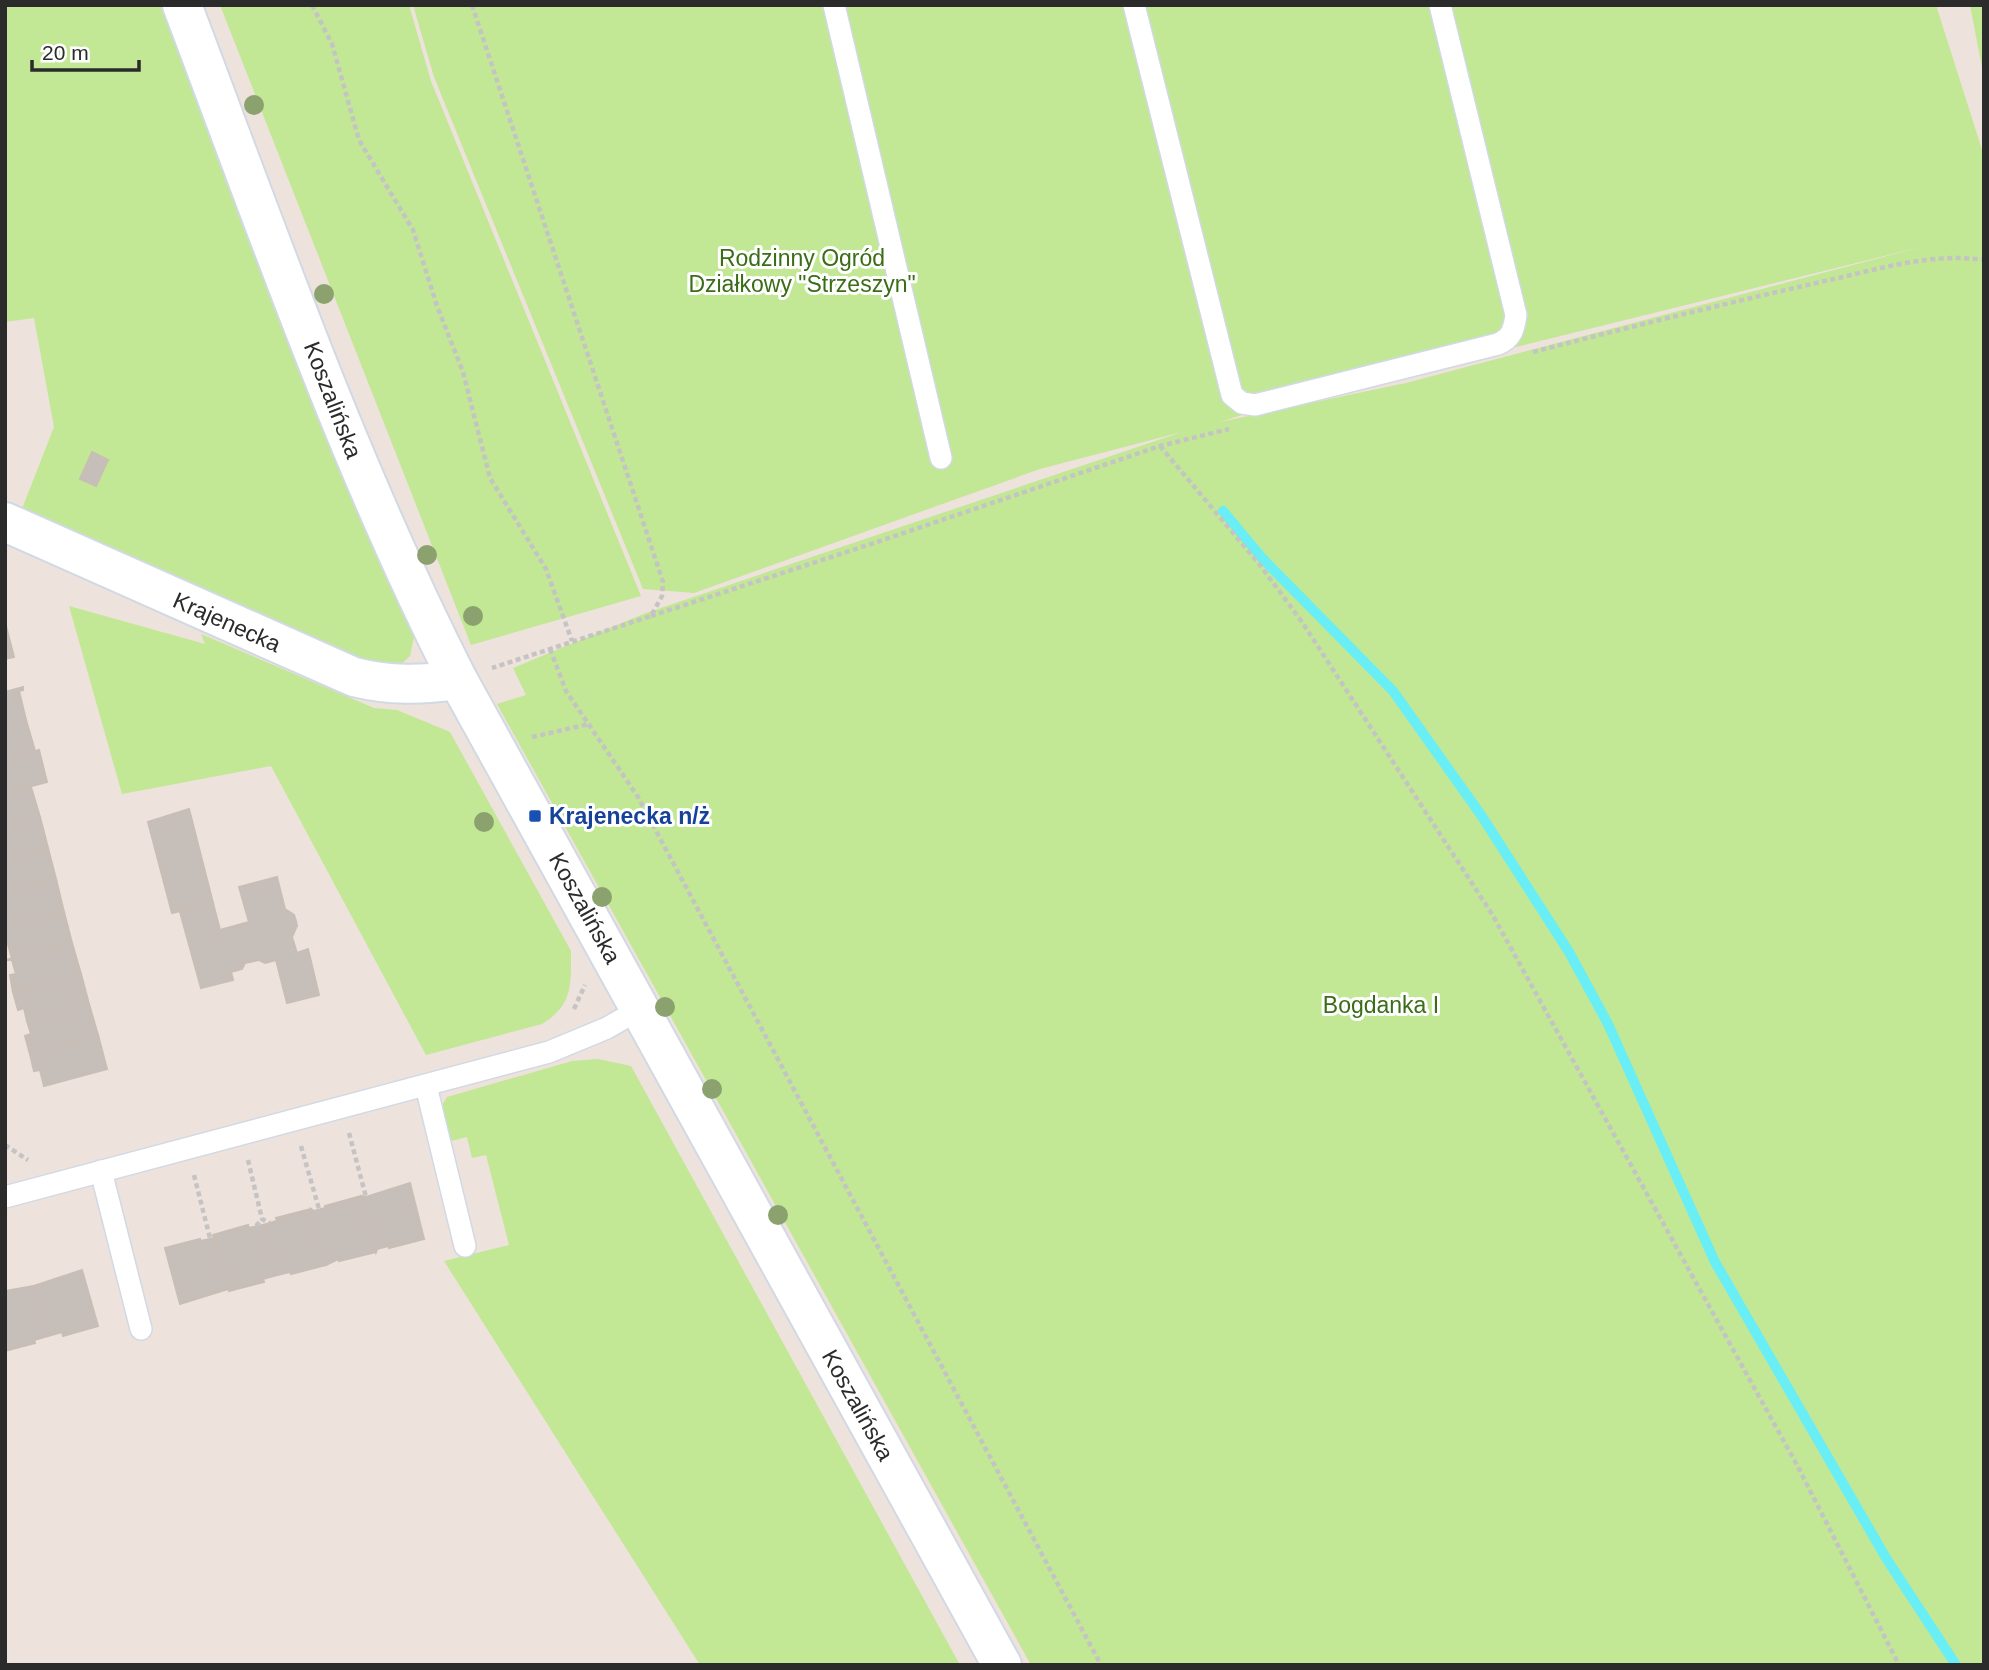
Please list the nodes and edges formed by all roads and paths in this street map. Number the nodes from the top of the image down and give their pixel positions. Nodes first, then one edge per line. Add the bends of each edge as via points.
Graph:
1 (182, 5) edge
2 (312, 5) edge
3 (472, 5) edge
4 (834, 5) edge
5 (1134, 5) edge
6 (1440, 5) edge
7 (1160, 446) dead end
8 (941, 458) dead end
9 (5, 522) edge
10 (572, 642) junction
11 (550, 649) junction
12 (458, 680) junction
13 (589, 724) junction
14 (528, 737) dead end
15 (584, 979) dead end
16 (640, 1009) junction
17 (570, 1014) dead end
18 (426, 1086) junction
19 (348, 1131) dead end
20 (300, 1143) dead end
21 (247, 1157) dead end
22 (101, 1171) junction
23 (193, 1172) dead end
24 (5, 1197) edge
25 (366, 1197) dead end
26 (319, 1209) dead end
27 (262, 1219) junction
28 (270, 1223) dead end
29 (256, 1226) dead end
30 (210, 1238) dead end
31 (465, 1246) dead end
32 (141, 1329) dead end
33 (1002, 1665) edge
34 (1101, 1665) edge
35 (1899, 1665) edge

1 - 12 street, Koszalińska via 352,449 418,602
2 - 10 path via 332,44 359,140 413,230 463,372 491,478 547,569
3 - 10 path via 663,582 662,596 651,615
4 - 8 lane
5 - 6 lane via 1232,395 1255,405 1498,344 1508,340 1514,328 1516,316
7 - 35 path via 1295,613 1492,914 1797,1465
9 - 12 street, Krajenecka via 354,677 396,685
10 - 11 path
11 - 12 path
11 - 13 path via 566,691
12 - 16 street, Koszalińska
13 - 14 path
13 - 34 path via 638,797
15 - 17 path via 585,987
16 - 18 lane via 550,1052
16 - 33 street, Koszalińska
18 - 22 lane
18 - 31 lane
19 - 25 path
20 - 26 path
21 - 27 path
22 - 24 lane
22 - 32 lane
23 - 30 path
27 - 28 path
27 - 29 path

